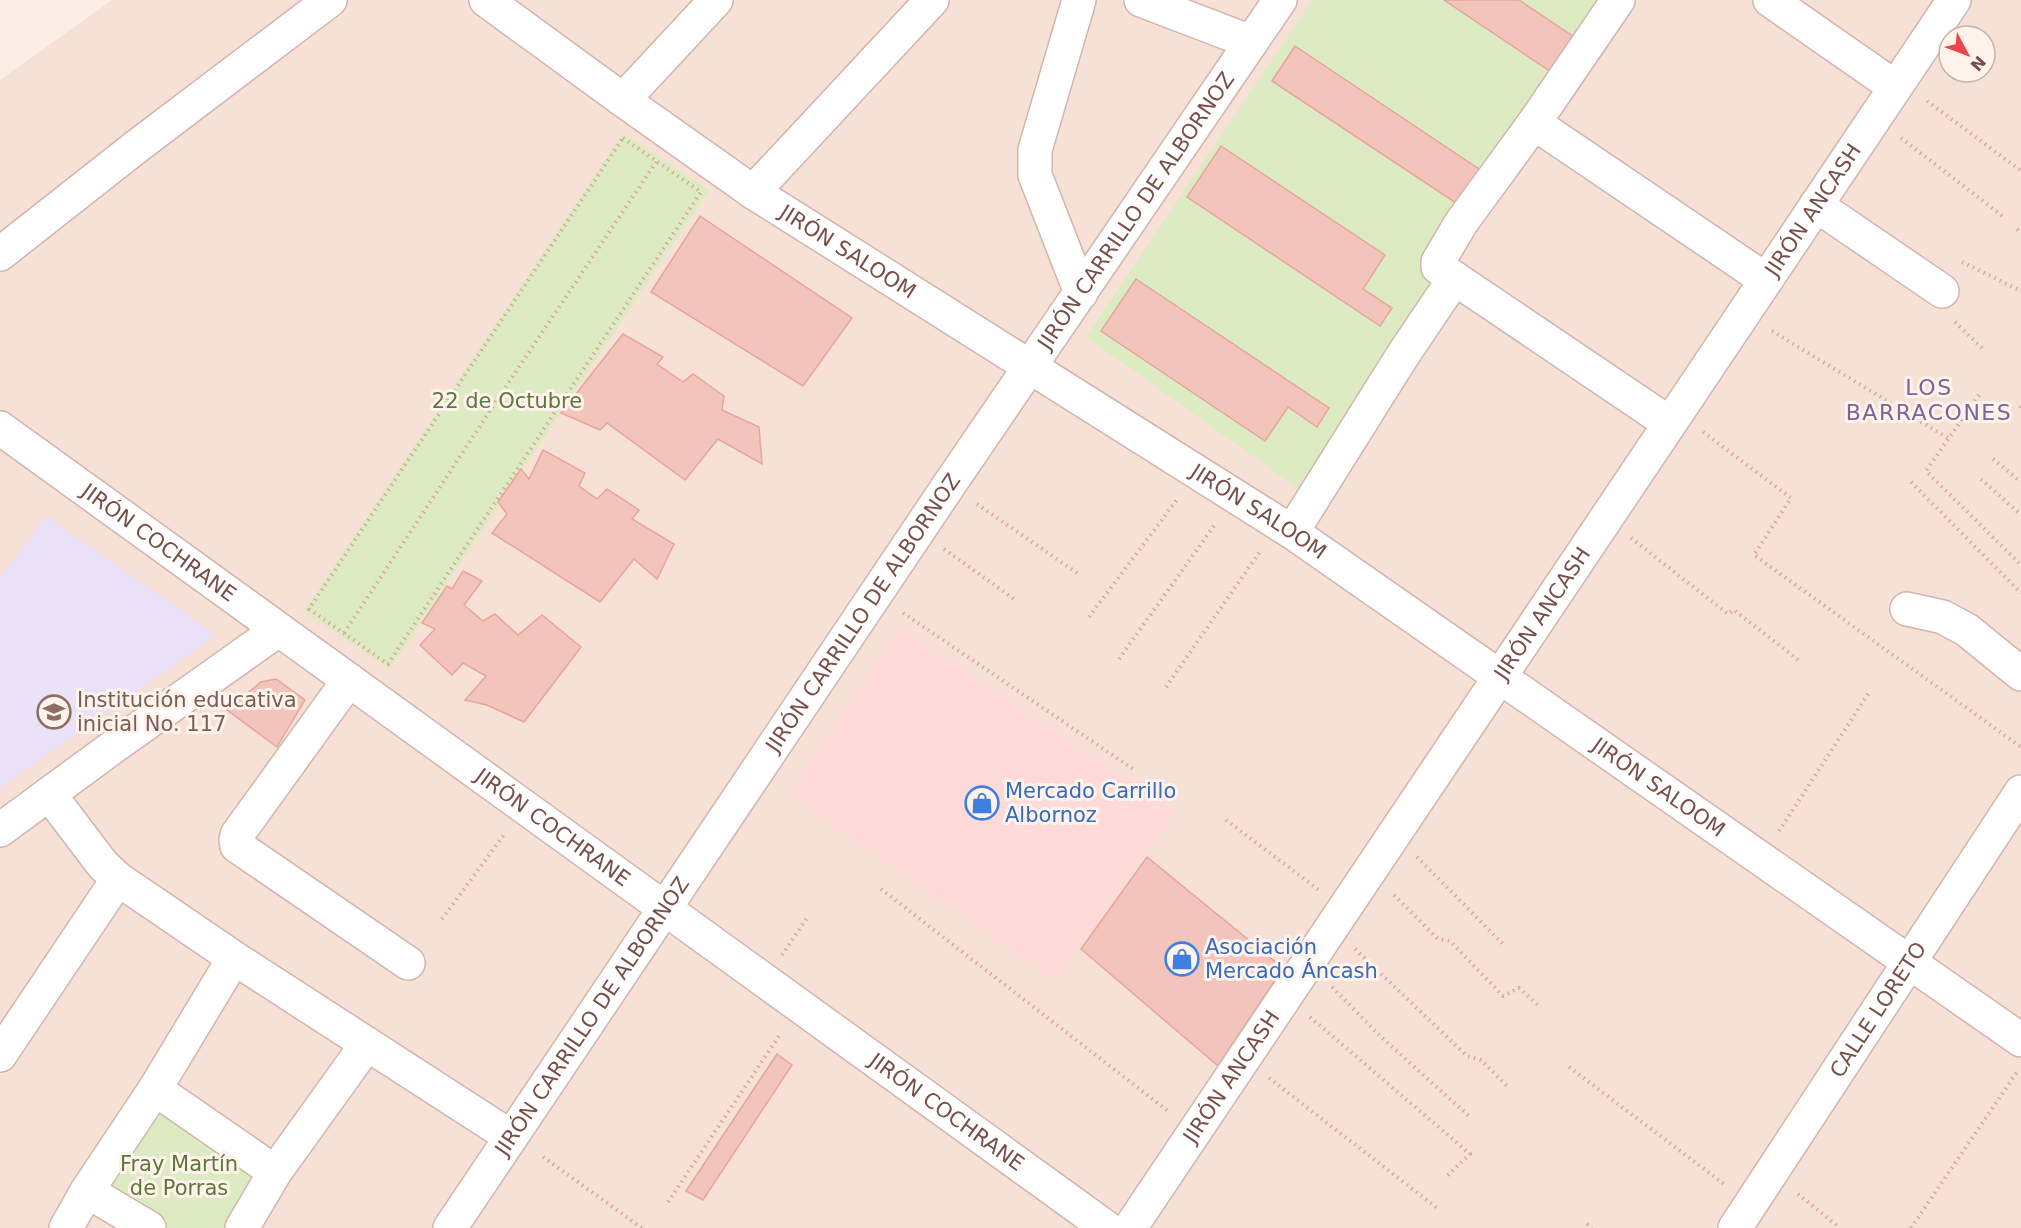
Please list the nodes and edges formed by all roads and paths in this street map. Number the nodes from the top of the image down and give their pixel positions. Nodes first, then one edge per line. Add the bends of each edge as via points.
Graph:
1 (330, 0) edge
2 (716, 0) edge
3 (932, 0) edge
4 (1079, 0) edge
5 (1141, 0) edge
6 (1280, 0) edge
7 (1618, 0) edge
8 (1770, 0) edge
9 (1954, 0) edge
10 (492, 1) edge
11 (1251, 42) junction
12 (1897, 84) junction
13 (623, 100) junction
14 (1875, 117) junction
15 (1534, 123) junction
16 (623, 138) dead end
17 (657, 161) dead end
18 (2020, 170) edge
19 (701, 192) dead end
20 (753, 192) junction
21 (1816, 205) junction
22 (2005, 218) dead end
23 (2017, 229) dead end
24 (2021, 233) edge
25 (0, 254) edge
26 (1454, 279) junction
27 (1766, 280) junction
28 (1081, 293) junction
29 (1947, 305) joint
30 (1743, 314) junction
31 (1985, 351) dead end
32 (1031, 366) junction
33 (1979, 394) dead end
34 (1673, 418) junction
35 (0, 428) edge
36 (1948, 438) junction
37 (1994, 459) dead end
38 (1197, 473) junction
39 (1981, 479) dead end
40 (1911, 482) dead end
41 (2021, 482) edge
42 (949, 485) junction
43 (1234, 496) junction
44 (2021, 515) edge
45 (1605, 518) junction
46 (1286, 529) junction
47 (918, 532) junction
48 (2021, 565) edge
49 (1080, 575) dead end
50 (2021, 593) edge
51 (876, 595) junction
52 (1014, 599) dead end
53 (309, 609) dead end
54 (1907, 609) dead end
55 (1089, 617) dead end
56 (278, 630) junction
57 (344, 633) dead end
58 (1119, 659) dead end
59 (1801, 662) dead end
60 (388, 664) dead end
61 (2021, 674) edge
62 (1499, 677) junction
63 (349, 680) junction
64 (1166, 687) dead end
65 (1870, 691) dead end
66 (2021, 747) edge
67 (1133, 769) dead end
68 (2021, 792) edge
69 (49, 794) junction
70 (524, 807) junction
71 (1226, 820) dead end
72 (0, 830) edge
73 (1394, 834) junction
74 (1761, 859) junction
75 (1370, 870) junction
76 (118, 879) junction
77 (882, 889) dead end
78 (665, 909) junction
79 (807, 918) dead end
80 (1338, 918) junction
81 (442, 919) dead end
82 (1503, 944) dead end
83 (234, 958) junction
84 (1910, 962) junction
85 (408, 963) dead end
86 (1308, 963) junction
87 (765, 981) junction
88 (1286, 996) junction
89 (1539, 1006) dead end
90 (801, 1007) junction
91 (2021, 1040) edge
92 (367, 1044) junction
93 (0, 1055) edge
94 (1244, 1059) junction
95 (2021, 1066) edge
96 (1569, 1067) dead end
97 (1507, 1086) dead end
98 (155, 1089) junction
99 (1472, 1118) dead end
100 (1195, 1132) junction
101 (511, 1137) junction
102 (543, 1156) dead end
103 (275, 1172) junction
104 (1772, 1172) junction
105 (1447, 1176) dead end
106 (87, 1191) junction
107 (668, 1202) dead end
108 (1437, 1208) dead end
109 (1743, 1216) edge
110 (1587, 1224) dead end
111 (66, 1228) edge
112 (149, 1228) edge
113 (242, 1228) edge
114 (450, 1228) edge
115 (642, 1228) edge
116 (1107, 1228) edge
117 (1130, 1228) edge
118 (1592, 1228) edge
119 (1840, 1228) edge
120 (1911, 1228) edge

1 - 25 street
2 - 13 street
3 - 20 street
4 - 28 street via 1035,150 1035,175
5 - 11 street
6 - 11 street, JIRÓN CARRILLO DE ALBORNOZ
7 - 15 street
8 - 12 street
9 - 12 street, JIRÓN ANCASH
10 - 13 street, JIRÓN SALOOM
11 - 28 street, JIRÓN CARRILLO DE ALBORNOZ
12 - 14 street, JIRÓN ANCASH
12 - 18 path
13 - 20 street, JIRÓN SALOOM
14 - 21 street, JIRÓN ANCASH
14 - 22 path
15 - 26 street via 1461,223 1438,262 1438,267
15 - 27 street
16 - 53 path
17 - 57 path
19 - 60 path
20 - 32 street, JIRÓN SALOOM
21 - 27 street, JIRÓN ANCASH
21 - 29 street
23 - 24 path
26 - 34 street
26 - 46 street
27 - 30 street, JIRÓN ANCASH
28 - 32 street, JIRÓN CARRILLO DE ALBORNOZ
29 - 31 path
30 - 34 street, JIRÓN ANCASH
30 - 36 path
32 - 38 street, JIRÓN SALOOM
32 - 42 street, JIRÓN CARRILLO DE ALBORNOZ
33 - 36 path
34 - 45 street, JIRÓN ANCASH
34 - 66 path via 1791,498 1754,555
35 - 56 street, JIRÓN COCHRANE
36 - 48 path via 1926,471
37 - 41 path
38 - 43 street, JIRÓN SALOOM
38 - 55 path
39 - 44 path
40 - 50 path
42 - 47 street, JIRÓN CARRILLO DE ALBORNOZ
42 - 49 path
43 - 46 street, JIRÓN SALOOM
43 - 58 path
45 - 59 path via 1728,614 1734,610
45 - 62 street, JIRÓN ANCASH
46 - 62 street, JIRÓN SALOOM
46 - 64 path
47 - 51 street, JIRÓN CARRILLO DE ALBORNOZ
47 - 52 path
51 - 67 path
51 - 78 street, JIRÓN CARRILLO DE ALBORNOZ
54 - 61 street via 1943,617 1967,630
56 - 63 street, JIRÓN COCHRANE
56 - 69 street
62 - 73 street, JIRÓN ANCASH
62 - 74 street, JIRÓN SALOOM
63 - 70 street, JIRÓN COCHRANE
63 - 85 street via 237,835 237,846
65 - 74 path
68 - 84 street, CALLE LORETO
69 - 72 street
69 - 76 street
70 - 78 street, JIRÓN COCHRANE
70 - 81 path
71 - 80 path
73 - 75 street, JIRÓN ANCASH
73 - 82 path
74 - 84 street, JIRÓN SALOOM
75 - 80 street, JIRÓN ANCASH
75 - 89 path via 1438,939 1450,941 1503,996 1519,988
76 - 83 street
76 - 93 street
77 - 100 path
78 - 87 street, JIRÓN COCHRANE
78 - 101 street, JIRÓN CARRILLO DE ALBORNOZ
79 - 87 path
80 - 86 street, JIRÓN ANCASH
80 - 97 path via 1467,1056 1481,1060
83 - 92 street
83 - 98 street
84 - 91 street, JIRÓN SALOOM
84 - 104 street, CALLE LORETO
86 - 88 street, JIRÓN ANCASH
86 - 99 path via 1380,1036
87 - 90 street, JIRÓN COCHRANE
88 - 94 street, JIRÓN ANCASH
88 - 105 path via 1470,1155
90 - 107 path
90 - 116 street, JIRÓN COCHRANE
92 - 101 street
92 - 103 street
94 - 100 street, JIRÓN ANCASH
94 - 108 path
95 - 120 path
96 - 109 path
98 - 103 street
98 - 106 street
100 - 117 street, JIRÓN ANCASH
101 - 114 street, JIRÓN CARRILLO DE ALBORNOZ
102 - 115 path
103 - 113 street
104 - 109 street, CALLE LORETO
104 - 119 path
106 - 111 street
106 - 112 street
110 - 118 path

